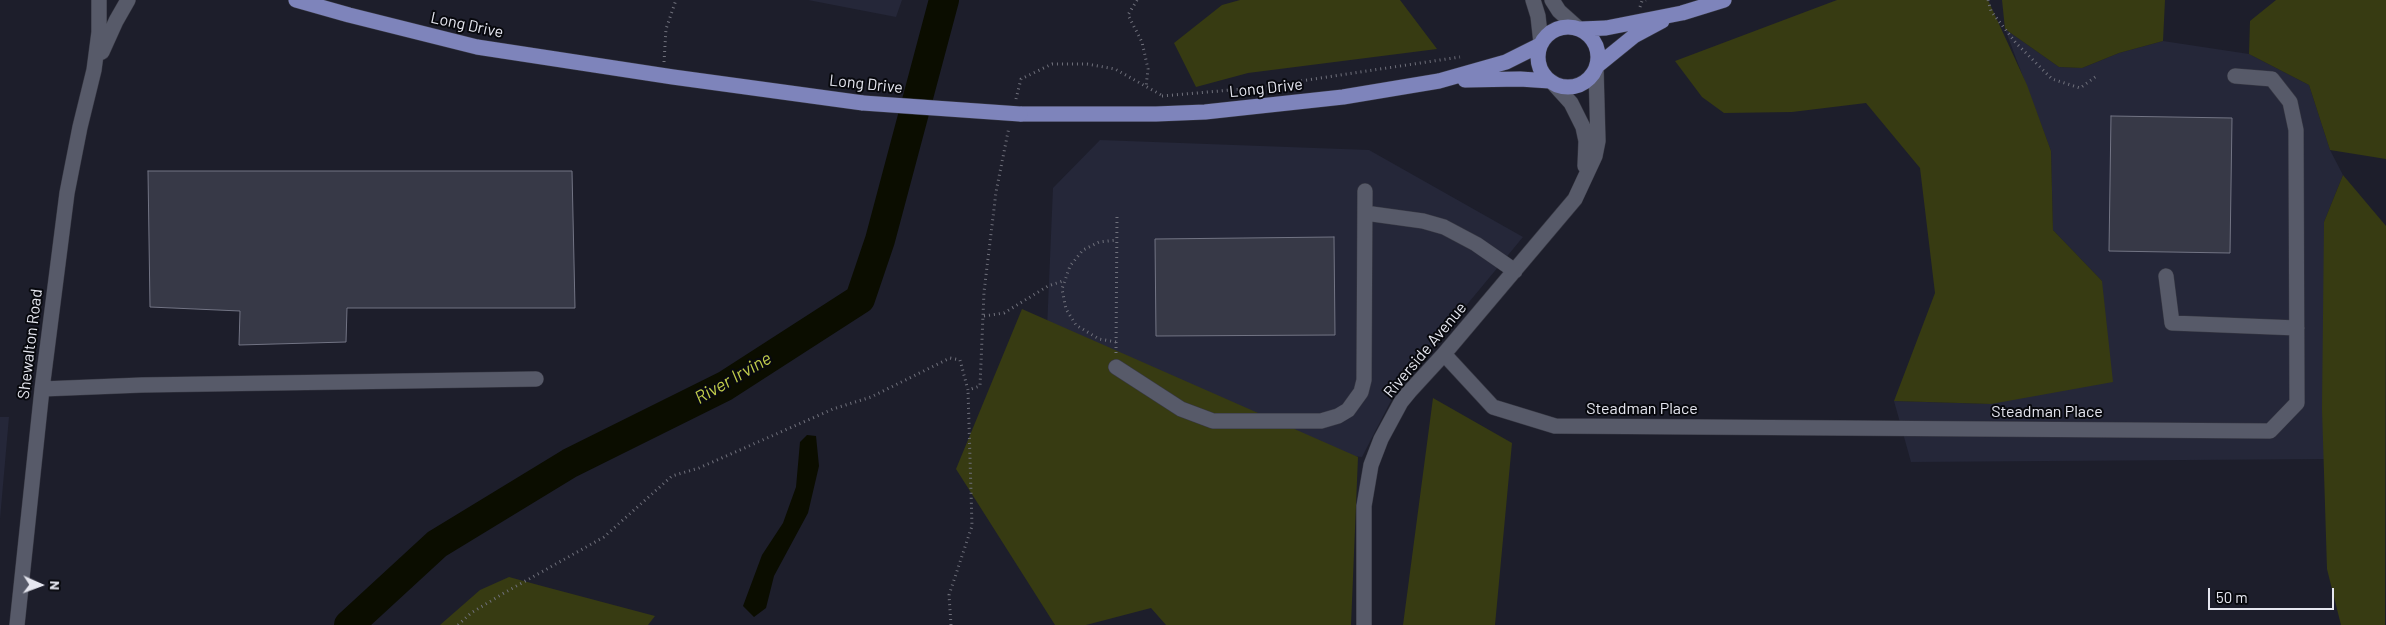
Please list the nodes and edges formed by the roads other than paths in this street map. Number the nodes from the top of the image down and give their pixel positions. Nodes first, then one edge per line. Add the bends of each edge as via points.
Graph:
1 (99, 0) edge
2 (128, 0) edge
3 (296, 0) edge
4 (1533, 0) edge
5 (1552, 0) edge
6 (1724, 0) edge
7 (1682, 13) junction
8 (1580, 28) junction
9 (1540, 44) junction
10 (1596, 67) junction
11 (94, 70) junction
12 (2235, 76) dead end
13 (1439, 81) junction
14 (1551, 82) junction
15 (1581, 188) junction
16 (1365, 191) dead end
17 (1365, 213) junction
18 (1515, 272) junction
19 (2166, 276) dead end
20 (2296, 328) junction
21 (1444, 354) junction
22 (1116, 367) road end
23 (536, 379) dead end
24 (42, 389) junction
25 (16, 625) edge
26 (1364, 625) edge

1 - 11 street, Shewalton Road
2 - 11 street, Shewalton Road
3 - 13 main road, Long Drive, bridge via 477,47 863,103 1091,116 1205,112 1343,97
4 - 9 street
5 - 8 street via 1559,11
6 - 7 main road
7 - 8 main road via 1606,28
7 - 10 main road via 1634,36
8 - 9 main road via 1569,26 1552,30
8 - 10 main road via 1597,49
9 - 13 main road, Long Drive via 1506,62
9 - 14 main road via 1539,65
10 - 14 main road via 1590,77 1577,85 1562,86
10 - 15 street, Riverside Avenue via 1598,142
11 - 24 street, Shewalton Road via 68,194
12 - 20 street, Steadman Place via 2272,79 2290,102 2296,130
13 - 14 main road, Long Drive via 1520,79
14 - 15 street, Riverside Avenue via 1571,103 1583,127 1586,158
15 - 18 street, Riverside Avenue via 1565,213
16 - 17 street
17 - 18 street via 1444,227 1476,244
17 - 22 street via 1364,380 1356,402 1338,416 1321,421 1213,421 1181,409
18 - 21 street, Riverside Avenue
19 - 20 street via 2172,323
20 - 21 street, Steadman Place via 2297,403 2270,430 1555,426 1493,407
21 - 26 street, Riverside Avenue via 1401,402 1371,465 1364,506
23 - 24 street
24 - 25 street, Shewalton Road

